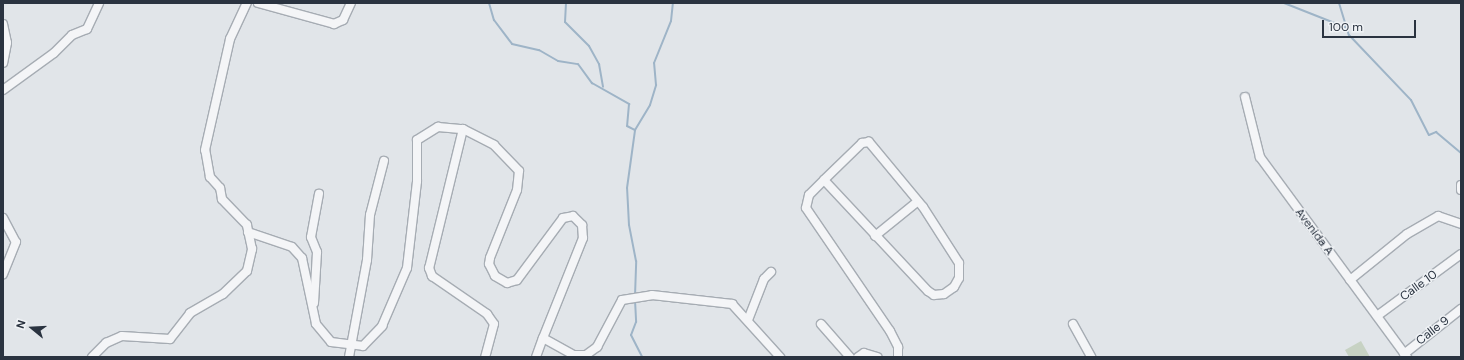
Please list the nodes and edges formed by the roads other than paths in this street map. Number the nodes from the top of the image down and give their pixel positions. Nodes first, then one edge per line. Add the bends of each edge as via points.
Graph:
1 (100, 3) edge
2 (247, 3) edge
3 (258, 3) edge
4 (351, 3) edge
5 (3, 24) edge
6 (3, 63) edge
7 (3, 90) edge
8 (1245, 97) dead end
9 (463, 129) junction
10 (384, 161) dead end
11 (824, 180) junction
12 (1461, 185) edge
13 (1461, 190) edge
14 (319, 194) dead end
15 (918, 201) junction
16 (3, 218) edge
17 (1461, 224) edge
18 (248, 232) junction
19 (875, 236) junction
20 (1461, 254) edge
21 (770, 272) dead end
22 (3, 274) edge
23 (1350, 280) junction
24 (1461, 309) edge
25 (313, 316) junction
26 (1377, 316) junction
27 (748, 320) junction
28 (821, 324) dead end
29 (1073, 324) dead end
30 (543, 338) junction
31 (351, 346) junction
32 (1406, 355) edge
33 (92, 357) edge
34 (350, 357) edge
35 (485, 357) edge
36 (536, 357) edge
37 (780, 357) edge
38 (850, 357) edge
39 (858, 357) edge
40 (876, 357) edge
41 (898, 357) edge
42 (1091, 357) edge

1 - 7 street via 87,29 72,35 54,53
2 - 18 street via 230,39 205,150 210,177
3 - 4 street via 334,24 343,20
5 - 6 street via 7,44
8 - 23 street, Avenida A via 1260,157
9 - 30 street via 494,145 519,171 516,190 490,258 489,264 495,276 507,283 517,280 563,218 573,216 582,225 583,238
9 - 31 street via 438,127 417,140 417,181 406,268 382,326 363,346
9 - 35 street via 429,268 432,276 491,319 494,334
10 - 31 street via 370,215 367,260
11 - 15 street via 862,143 869,142
11 - 19 street
11 - 41 street via 809,195 806,208 890,331 898,347
12 - 13 street
14 - 25 street via 312,232 317,265
15 - 19 street
15 - 19 street via 958,263 959,278 954,288 944,294 928,291
16 - 22 street via 16,242
17 - 23 street via 1438,216 1407,234
18 - 25 street via 280,241 302,258
18 - 33 street via 252,249 247,271 223,294 190,313 173,337 166,340 122,336 106,343
20 - 26 street, Calle 10
21 - 27 street via 764,279
23 - 26 street, Avenida A
24 - 32 street, Calle 9
25 - 31 street via 331,342
26 - 32 street, Avenida A
27 - 30 street via 726,302 633,297 622,300 597,347 586,355 574,355
27 - 37 street
28 - 38 street
29 - 42 street
30 - 36 street
31 - 34 street
39 - 40 street via 864,353

